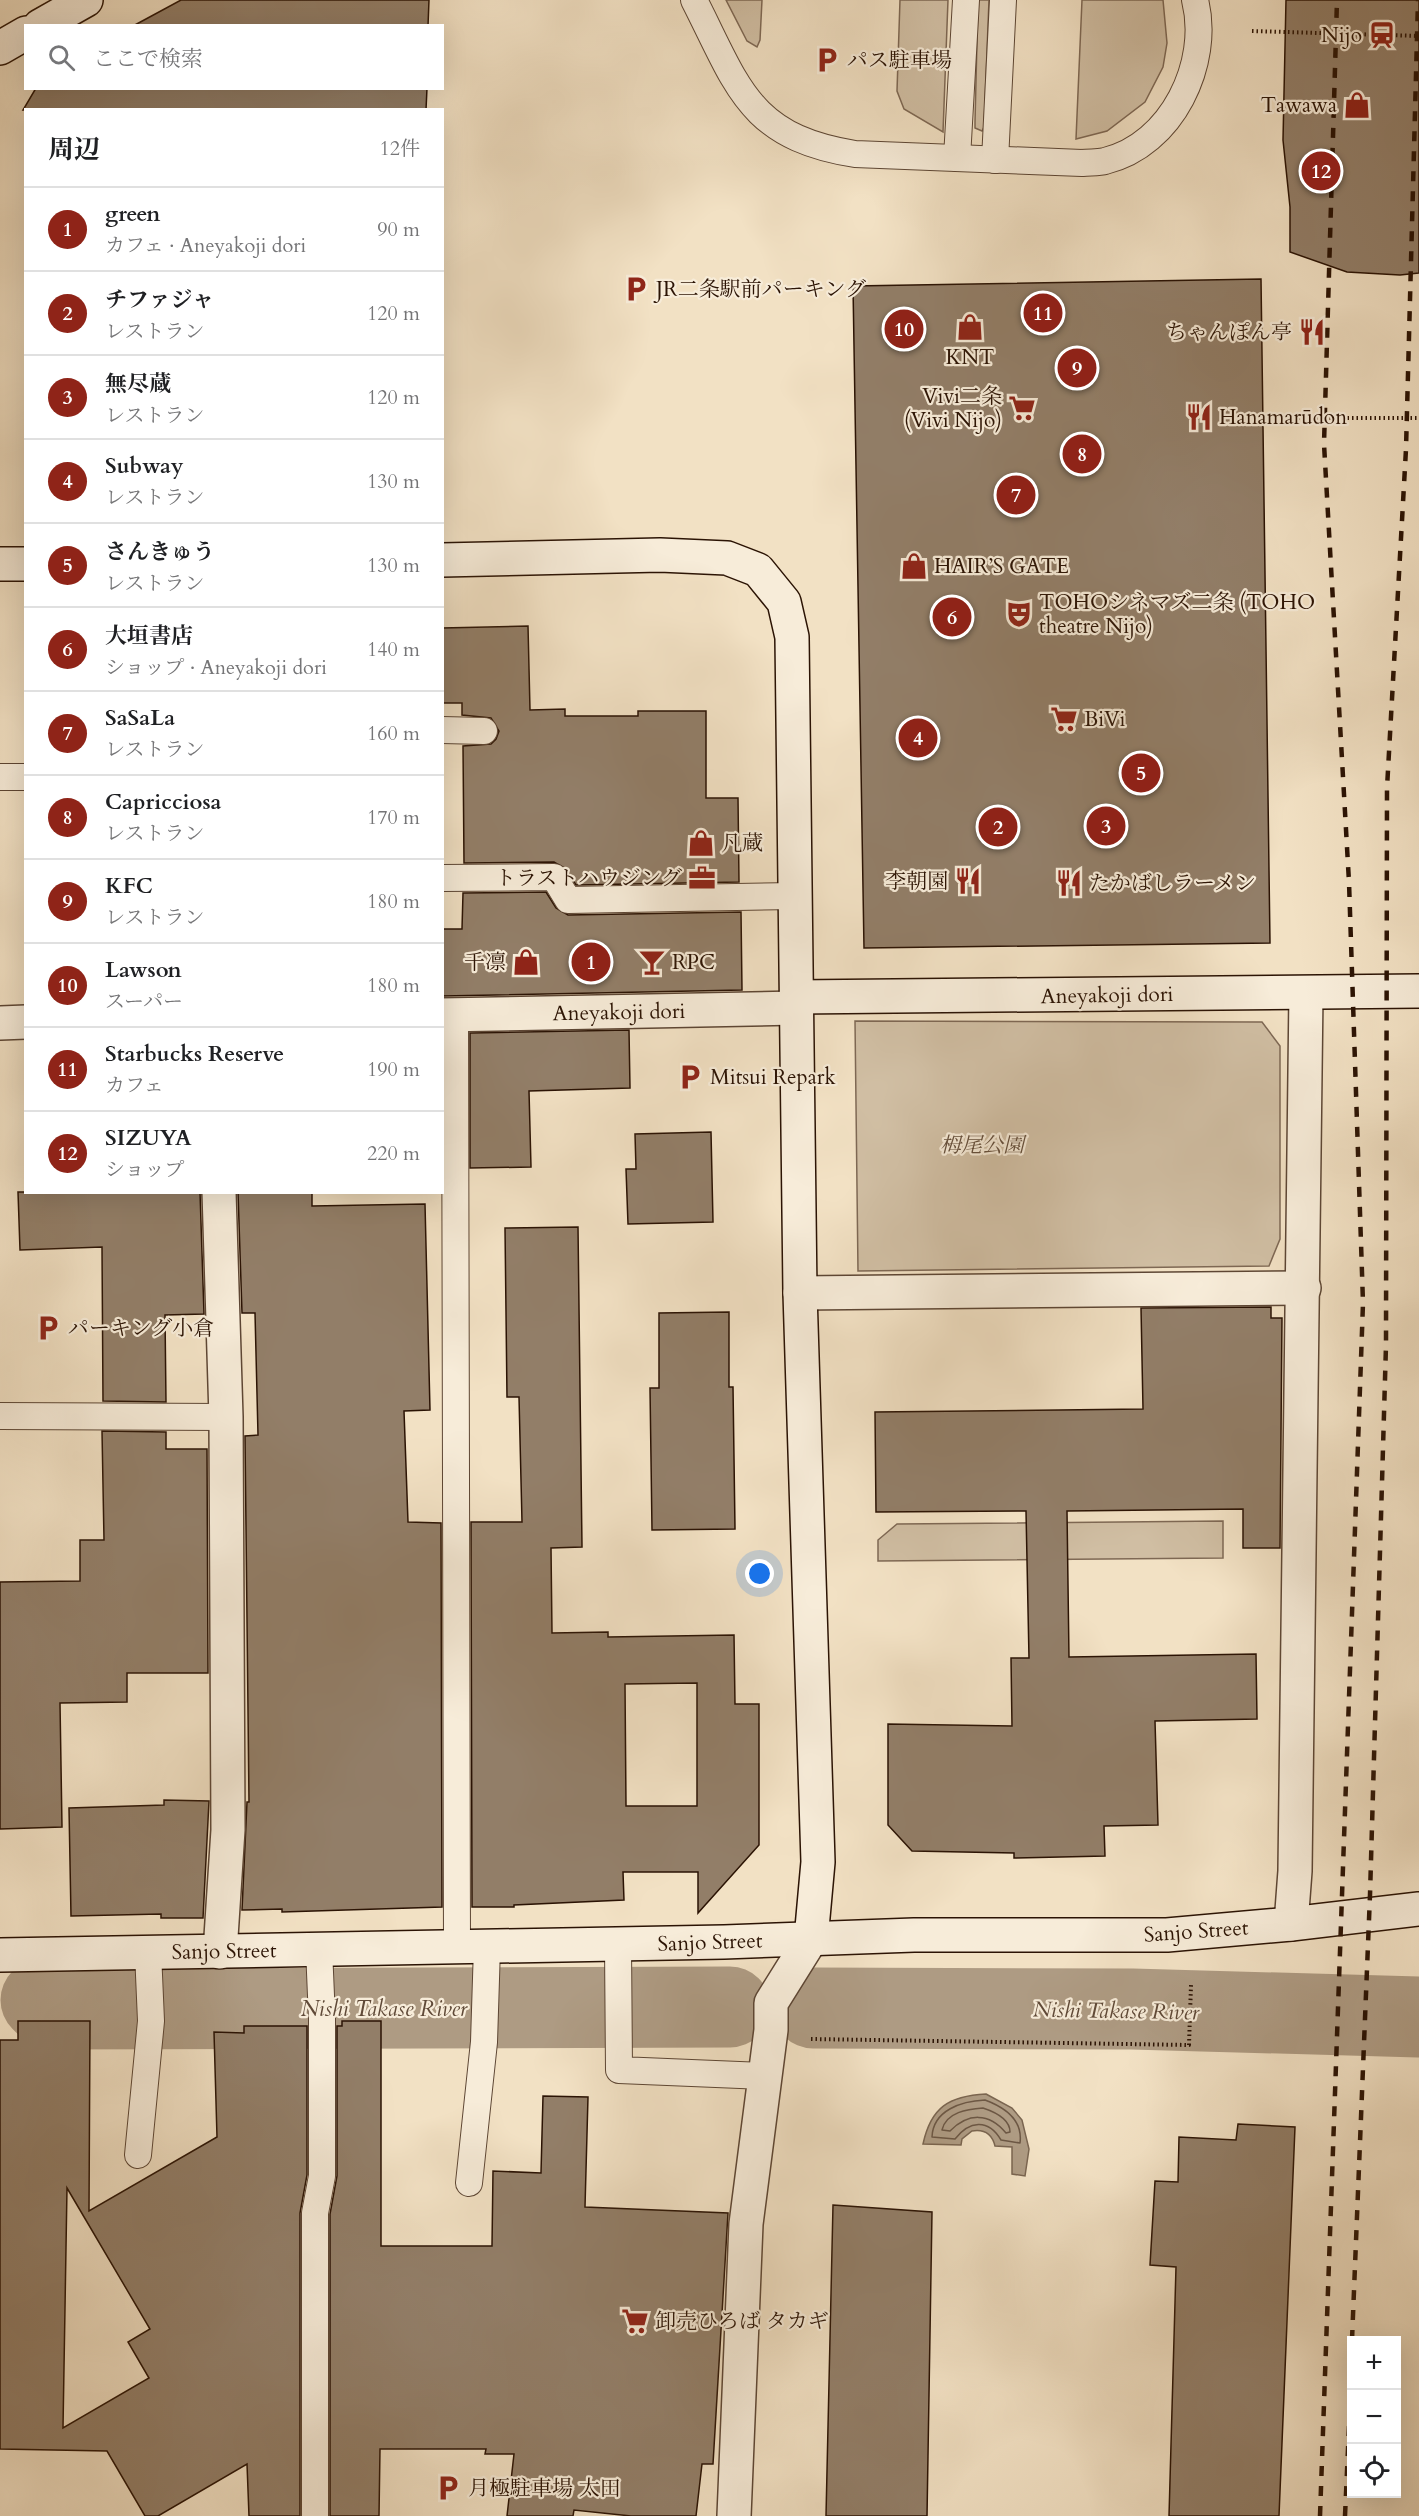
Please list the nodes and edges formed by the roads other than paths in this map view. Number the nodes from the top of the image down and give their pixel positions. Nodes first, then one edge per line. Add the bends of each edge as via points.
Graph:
1 (86, 0) edge
2 (694, 0) edge
3 (966, 0) edge
4 (1003, 0) edge
5 (1195, 0) edge
6 (44, 24) edge
7 (24, 34) edge
8 (0, 48) edge
9 (957, 158) junction
10 (995, 160) junction
11 (444, 560) edge
12 (0, 564) edge
13 (24, 564) edge
14 (444, 730) edge
15 (484, 731) dead end
16 (0, 777) edge
17 (24, 777) edge
18 (444, 878) edge
19 (795, 896) junction
20 (1419, 991) edge
21 (1306, 993) junction
22 (796, 1003) junction
23 (448, 1015) edge
24 (24, 1022) edge
25 (0, 1023) edge
26 (219, 1194) edge
27 (1304, 1288) junction
28 (800, 1293) junction
29 (0, 1416) edge
30 (226, 1417) junction
31 (1419, 1909) edge
32 (1292, 1924) junction
33 (812, 1939) junction
34 (618, 1945) junction
35 (472, 1947) junction
36 (319, 1949) junction
37 (148, 1952) junction
38 (220, 1952) junction
39 (0, 1955) edge
40 (765, 2076) junction
41 (138, 2155) dead end
42 (469, 2183) dead end
43 (315, 2516) edge
44 (734, 2516) edge

1 - 6 street
2 - 9 lane via 743,98 779,129 826,149 855,154
3 - 9 lane
4 - 10 lane
5 - 10 lane via 1198,39 1186,88 1170,117 1142,143 1105,161
7 - 8 street
9 - 10 lane
11 - 19 street via 660,555 727,558 758,570 784,602 792,637
12 - 13 street
14 - 15 lane
16 - 17 lane
18 - 19 lane via 554,877 568,900
19 - 22 street
20 - 21 street, Aneyakoji dori
21 - 22 street, Aneyakoji dori
21 - 27 street
22 - 23 street, Aneyakoji dori
22 - 28 street
23 - 35 lane
24 - 25 street
26 - 30 street
27 - 28 street
27 - 32 street
28 - 33 street via 818,1862
29 - 30 lane
30 - 38 street via 228,1830
31 - 32 street, Sanjo Street
32 - 33 street, Sanjo Street via 1167,1935
33 - 34 street, Sanjo Street
33 - 40 street via 771,2003
34 - 35 street, Sanjo Street
34 - 40 lane via 619,2070
35 - 36 street, Sanjo Street
35 - 42 lane via 487,1991
36 - 38 street, Sanjo Street
36 - 43 lane via 322,2176 315,2213
37 - 38 street, Sanjo Street
37 - 39 street, Sanjo Street
37 - 41 lane via 151,2011
40 - 44 street via 746,2224

